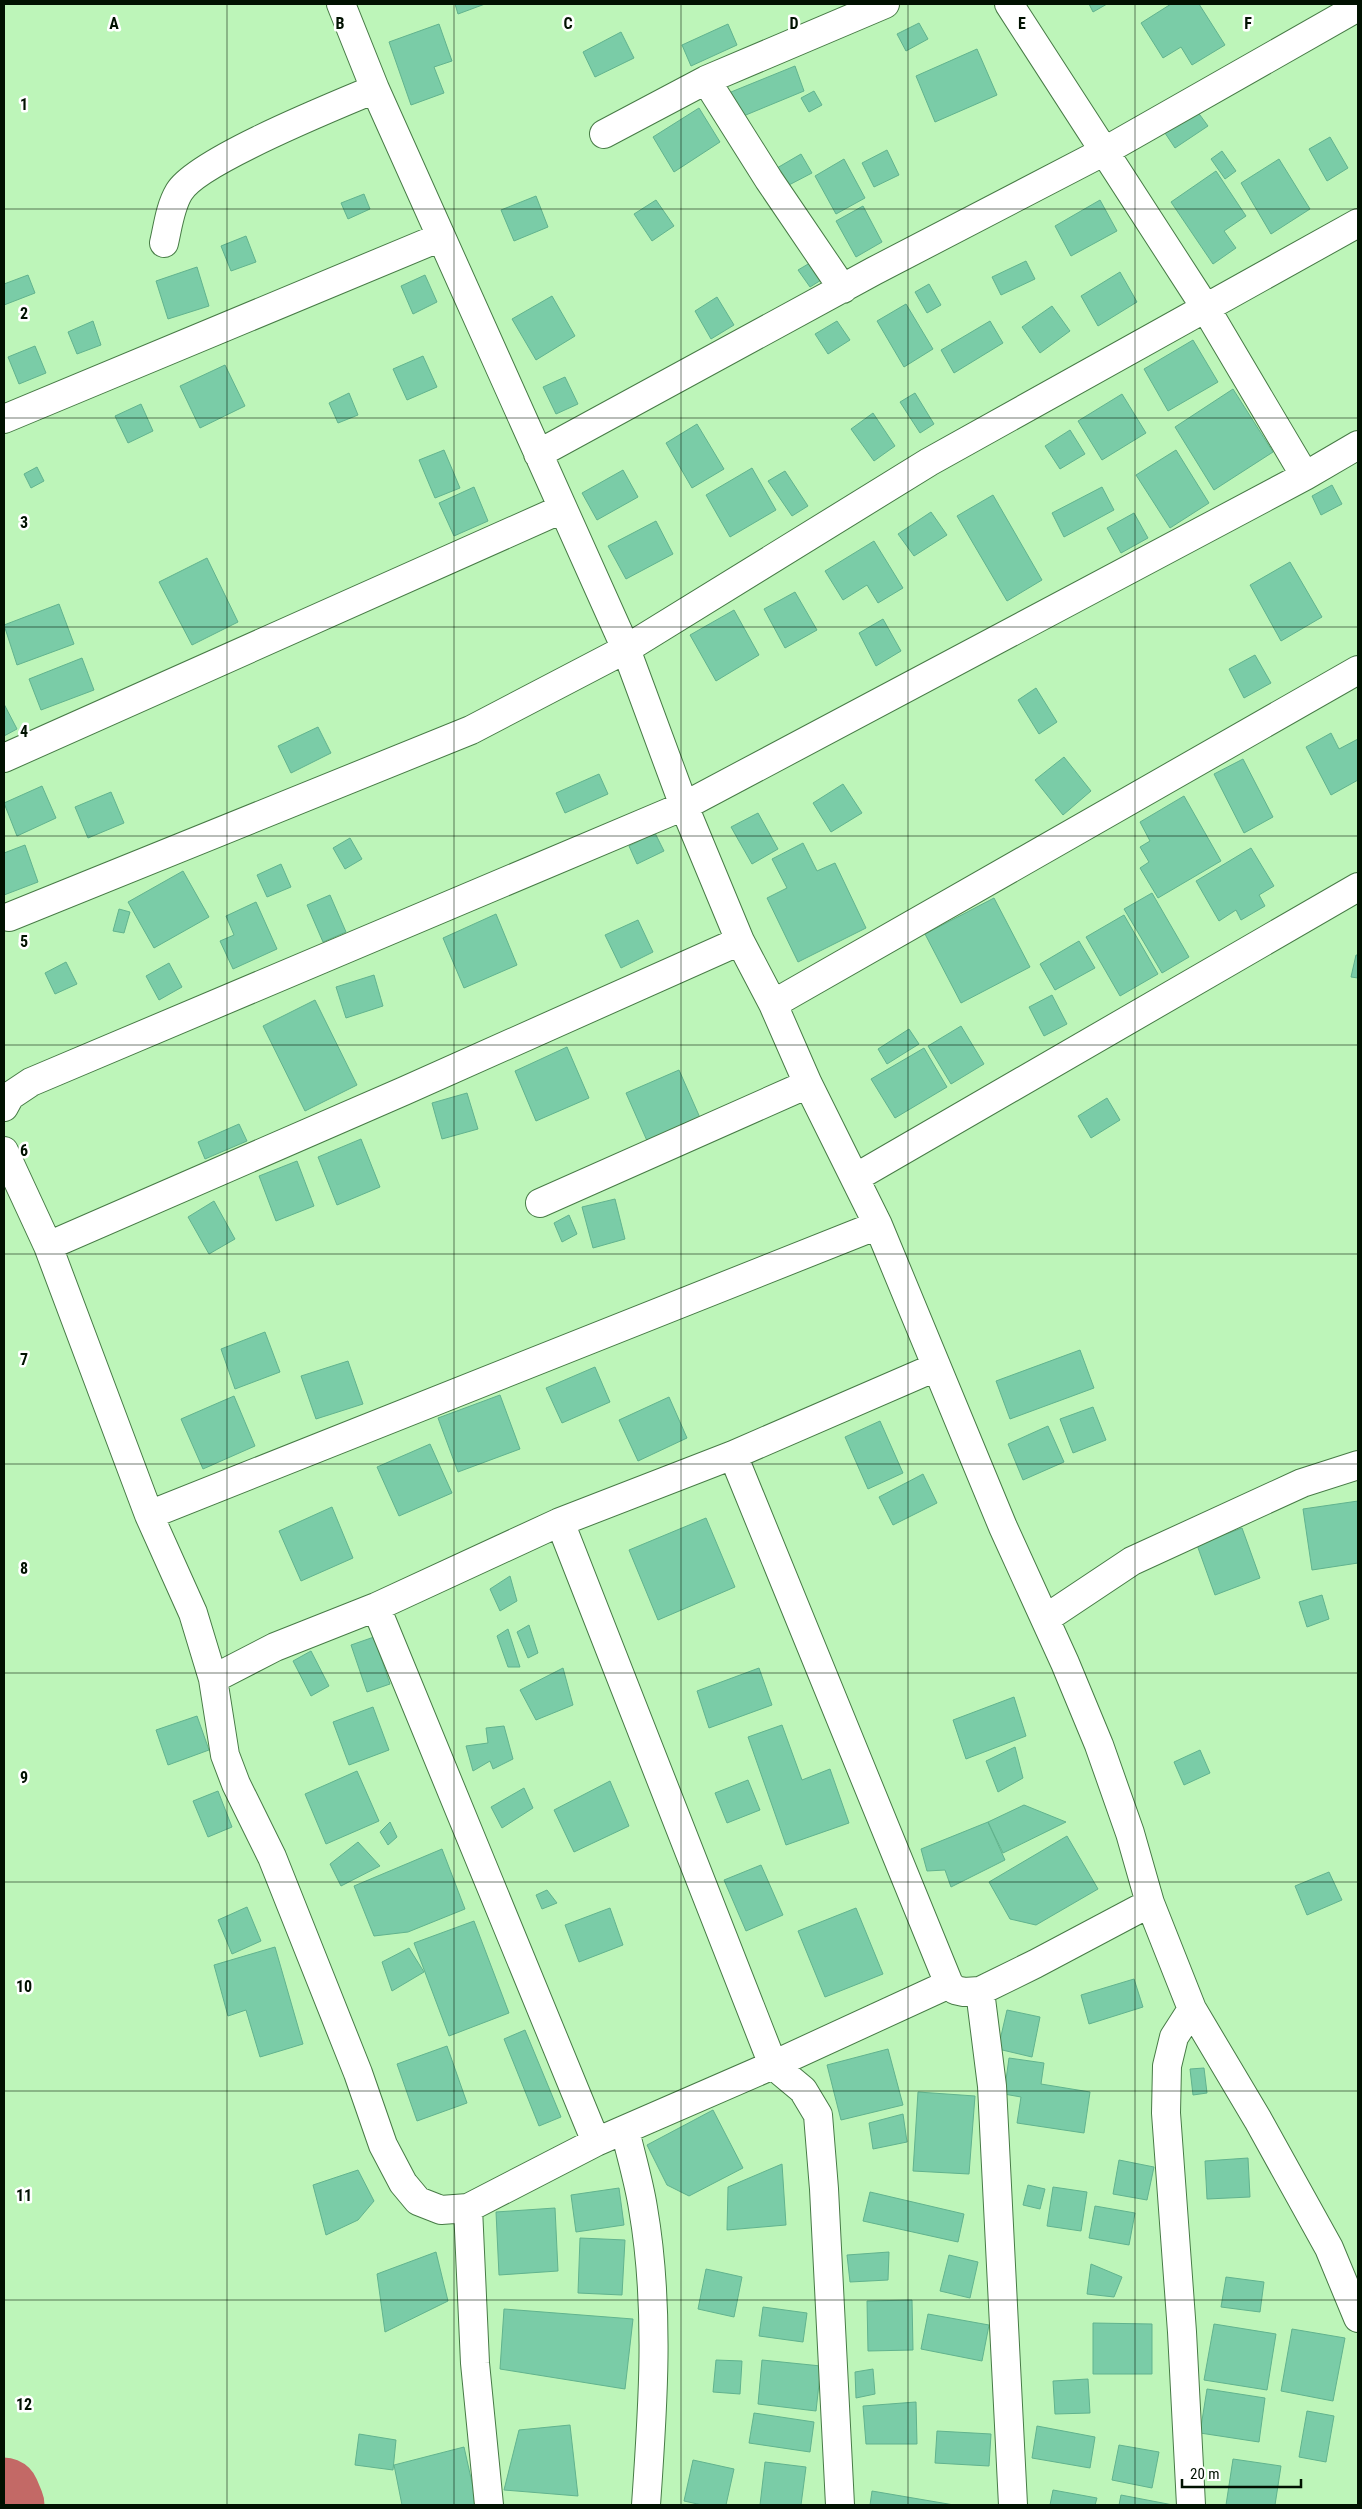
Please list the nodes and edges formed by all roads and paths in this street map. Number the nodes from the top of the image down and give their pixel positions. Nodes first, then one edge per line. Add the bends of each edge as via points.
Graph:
1 (341, 4) edge
2 (884, 4) edge
3 (1009, 4) edge
4 (1358, 7) edge
5 (706, 80) junction
6 (375, 89) junction
7 (604, 134) dead end
8 (1103, 152) junction
9 (1358, 223) edge
10 (441, 236) junction
11 (164, 243) dead end
12 (843, 289) junction
13 (1206, 307) junction
14 (4, 419) edge
15 (1358, 445) edge
16 (538, 454) junction
17 (1305, 476) junction
18 (562, 509) junction
19 (626, 649) junction
20 (1358, 670) edge
21 (4, 758) edge
22 (684, 806) junction
23 (1358, 887) edge
24 (9, 917) dead end
25 (740, 941) junction
26 (773, 1004) junction
27 (808, 1084) junction
28 (4, 1107) edge
29 (4, 1151) edge
30 (855, 1178) junction
31 (540, 1202) dead end
32 (878, 1225) junction
33 (48, 1246) junction
34 (936, 1367) junction
35 (733, 1455) junction
36 (1358, 1465) edge
37 (149, 1515) junction
38 (560, 1522) junction
39 (376, 1607) junction
40 (1045, 1619) junction
41 (213, 1679) junction
42 (1150, 1903) junction
43 (949, 1984) junction
44 (980, 1991) junction
45 (1192, 2008) junction
46 (772, 2065) junction
47 (625, 2130) junction
48 (596, 2142) junction
49 (468, 2208) junction
50 (1358, 2318) edge
51 (489, 2505) edge
52 (646, 2505) edge
53 (840, 2505) edge
54 (1014, 2505) edge
55 (1191, 2505) edge

1 - 6 street
2 - 5 street
3 - 8 street
4 - 8 street
5 - 7 street
5 - 12 street
6 - 10 street
6 - 11 street via 258,141 195,174 179,191
8 - 12 street
8 - 13 street
9 - 13 street
10 - 14 street
10 - 16 street
12 - 16 street
13 - 17 street
13 - 19 street via 929,462
15 - 17 street
16 - 18 street
17 - 22 street
18 - 19 street
18 - 21 street
19 - 22 street
19 - 24 street via 471,730
20 - 26 street
22 - 25 street
22 - 28 street via 31,1082 10,1096
23 - 30 street
25 - 26 street
25 - 33 street
26 - 27 street
27 - 30 street
27 - 31 street
29 - 33 street
30 - 32 street
32 - 34 street
32 - 37 street
33 - 37 street
34 - 35 street
34 - 40 street
35 - 38 street
35 - 43 street
36 - 40 street via 1302,1483 1132,1561
37 - 41 street via 193,1613
38 - 39 street
38 - 46 street
39 - 41 street via 275,1647
39 - 48 street
40 - 42 street via 1099,1745
41 - 49 street via 226,1755 233,1776 272,1857 358,2073 383,2145 403,2183 418,2201 441,2210
42 - 44 street
42 - 45 street
43 - 44 street via 955,1990
43 - 46 street
44 - 54 street via 992,2086
45 - 50 street via 1329,2248
45 - 55 street via 1174,2037 1167,2066 1166,2114
46 - 47 street
46 - 53 street via 803,2090 818,2115
47 - 48 street
47 - 52 street via 643,2209 651,2286 653,2384
48 - 49 street
49 - 51 street via 475,2363

